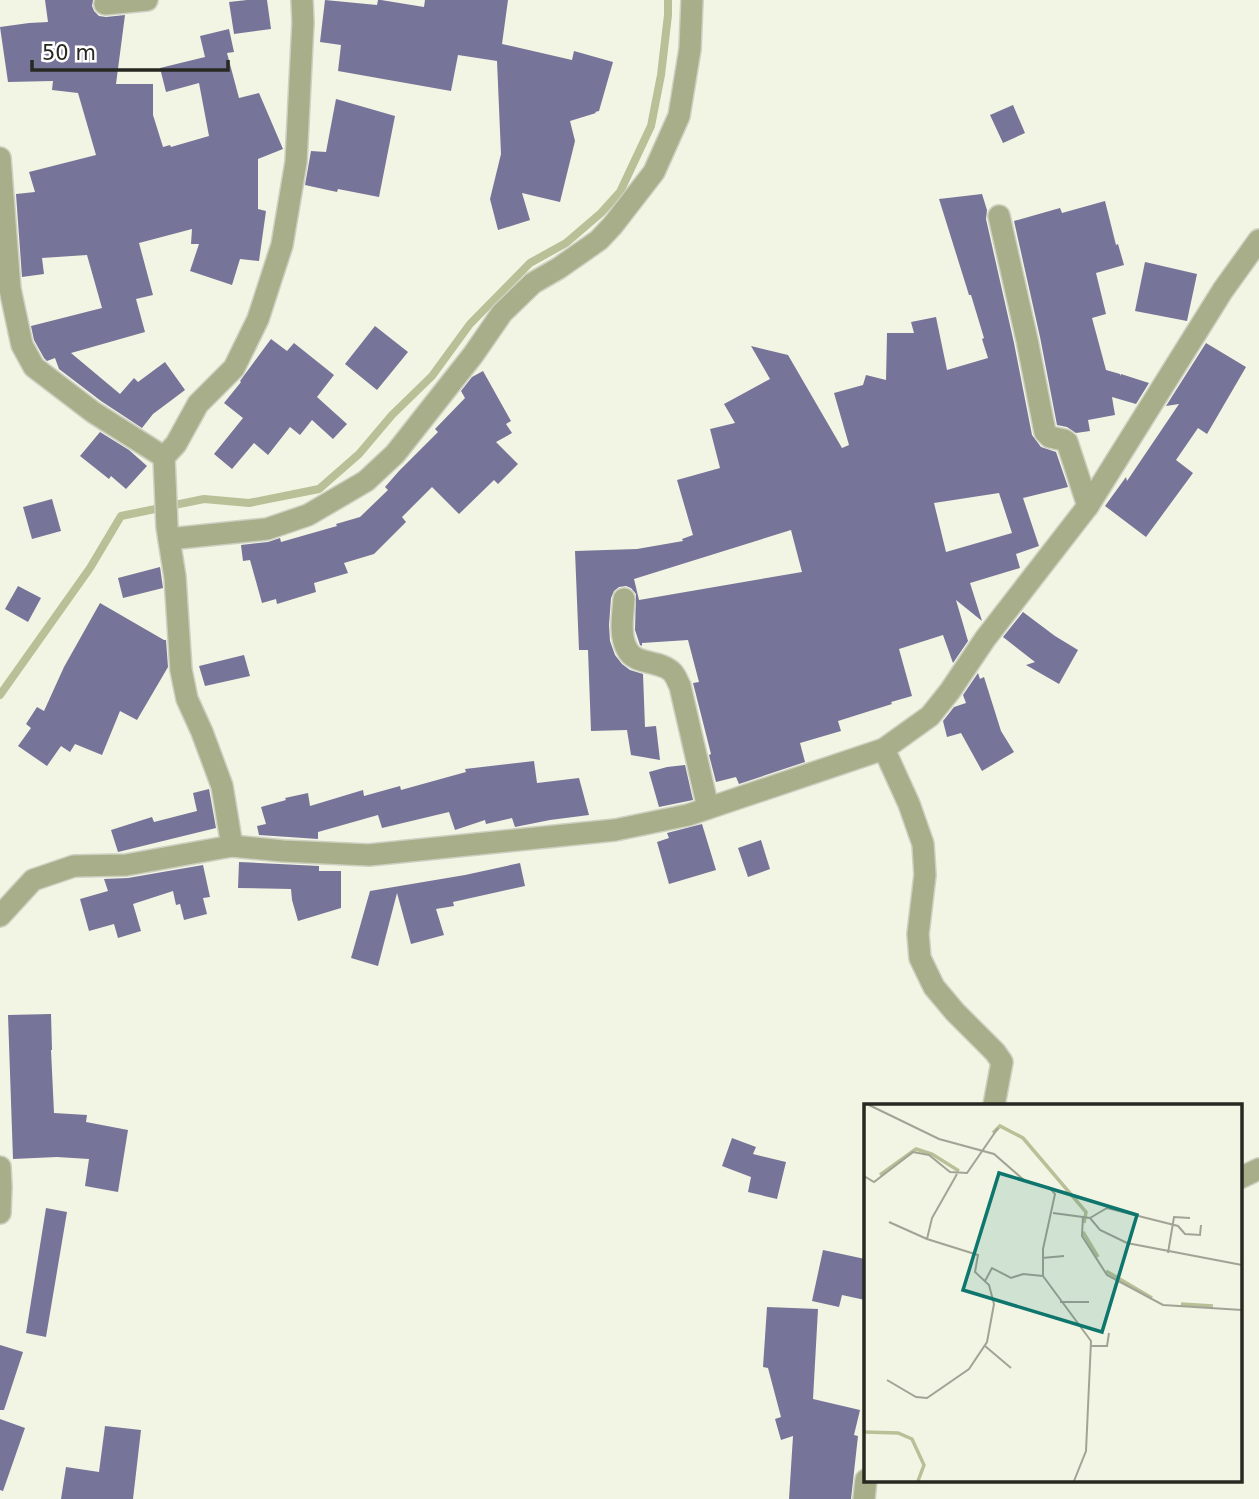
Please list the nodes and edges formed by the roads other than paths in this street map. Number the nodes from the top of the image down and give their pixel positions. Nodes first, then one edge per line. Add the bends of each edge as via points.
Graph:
1 (147, 0) edge
2 (302, 0) edge
3 (692, 0) edge
4 (105, 4) dead end
5 (0, 158) edge
6 (999, 216) dead end
7 (1259, 240) edge
8 (165, 464) junction
9 (1088, 506) junction
10 (168, 533) junction
11 (624, 598) dead end
12 (884, 749) junction
13 (708, 808) junction
14 (232, 846) junction
15 (0, 916) edge
16 (994, 1104) edge
17 (1259, 1169) edge
18 (1242, 1177) edge
19 (0, 1180) edge
20 (0, 1213) edge

1 - 4 street
2 - 8 street via 296,162 282,244 258,319 234,368 198,404
3 - 10 street via 679,116 654,172 599,240 533,283 502,313 395,454 366,481 299,519 268,529
5 - 8 street via 10,289 22,345 34,367
6 - 9 street via 1045,432 1067,442
7 - 9 street
8 - 10 street
9 - 12 street via 930,716
10 - 14 street via 181,670 187,699 222,786
11 - 13 street via 627,652 666,667 680,686
12 - 13 street
12 - 16 street via 923,844 920,958 934,987 1002,1062
13 - 14 street via 615,830 369,855
14 - 15 street via 126,865 74,866 33,880
17 - 18 street
19 - 20 street

